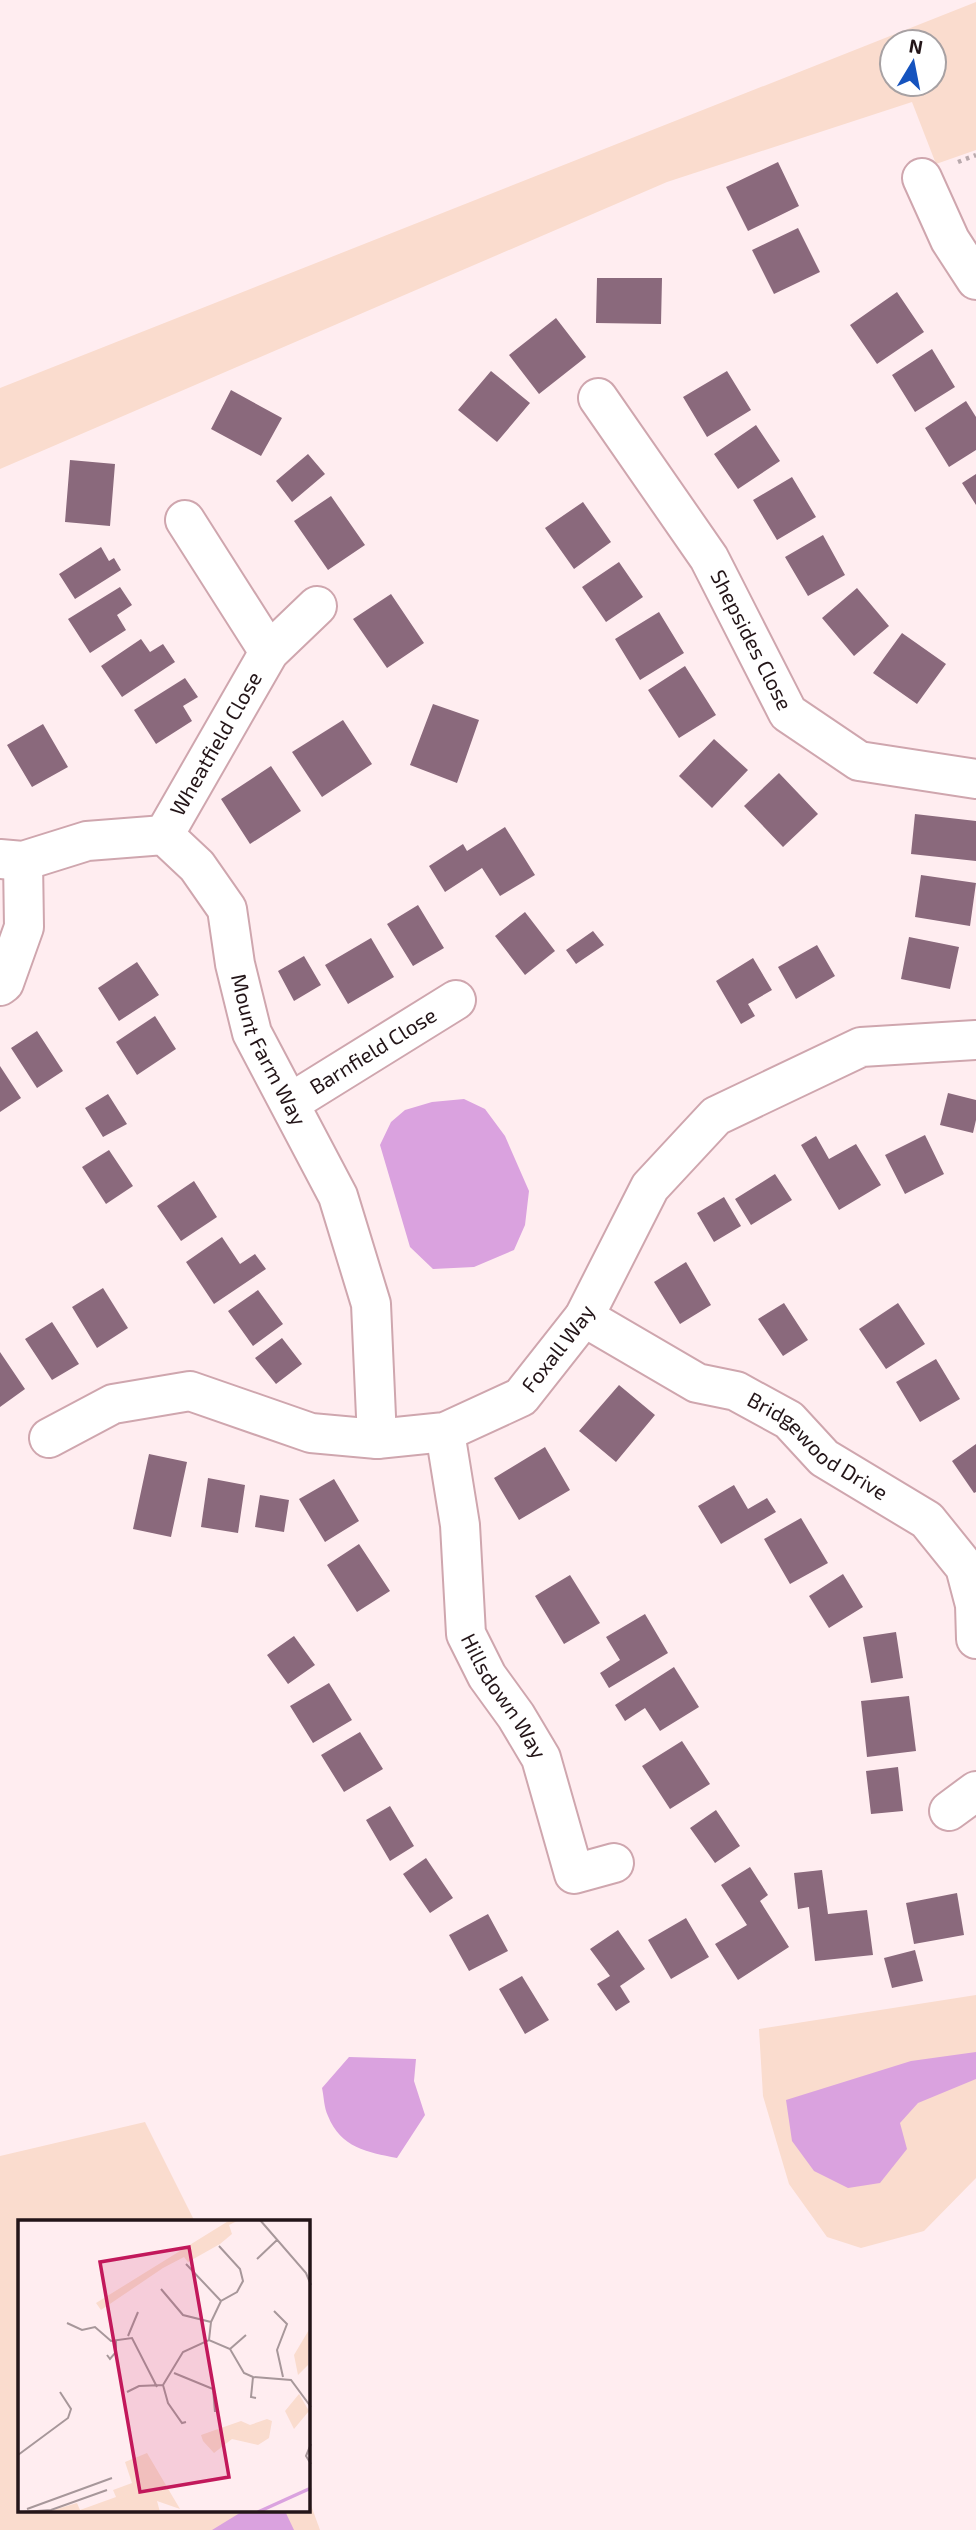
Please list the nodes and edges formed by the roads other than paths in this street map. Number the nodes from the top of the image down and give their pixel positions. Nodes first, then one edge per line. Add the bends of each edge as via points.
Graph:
1 (922, 178) dead end
2 (976, 281) edge
3 (598, 398) dead end
4 (185, 520) dead end
5 (317, 606) dead end
6 (269, 652) junction
7 (976, 779) edge
8 (164, 835) junction
9 (12, 860) edge
10 (0, 986) edge
11 (456, 1000) dead end
12 (976, 1040) edge
13 (290, 1103) junction
14 (584, 1317) junction
15 (444, 1432) junction
16 (49, 1438) dead end
17 (377, 1439) junction
18 (976, 1639) edge
19 (614, 1863) dead end

1 - 2 street via 950,240
3 - 7 street, Shepsides Close via 709,558 788,713 859,761
4 - 6 street, Wheatfield Close
5 - 6 street, Wheatfield Close
6 - 8 street, Wheatfield Close
8 - 9 street via 87,841
8 - 13 street, Mount Farm Way via 197,866 227,909 252,1032
9 - 10 street via 24,926
11 - 13 street, Barnfield Close
12 - 14 street, Foxall Way via 861,1048 716,1116 650,1186
13 - 17 street, Mount Farm Way via 338,1196 371,1304
14 - 15 street, Foxall Way via 521,1397
14 - 18 street, Bridgewood Drive via 697,1382 736,1391 789,1420 824,1458 927,1520 965,1567 975,1605
15 - 17 street, Foxall Way
15 - 19 street, Hillsdown Way via 460,1525 466,1634 487,1676 541,1758 573,1874
16 - 17 street, Foxall Way via 113,1404 190,1391 311,1433

